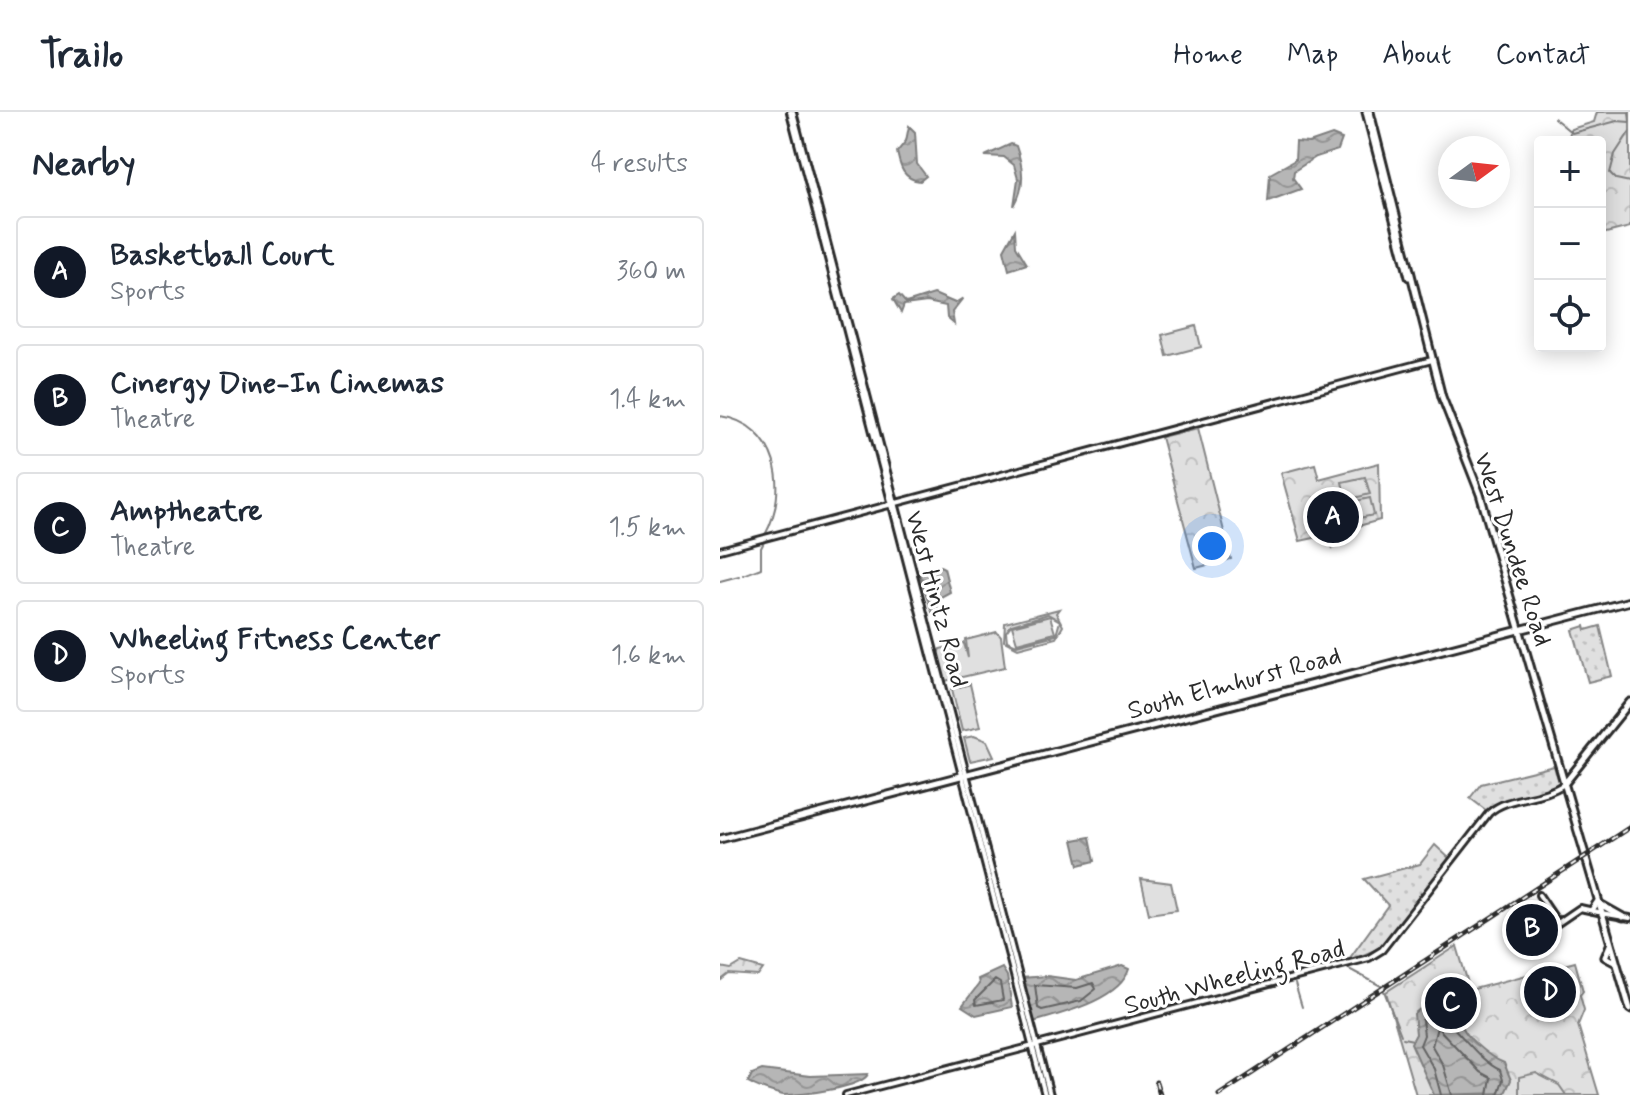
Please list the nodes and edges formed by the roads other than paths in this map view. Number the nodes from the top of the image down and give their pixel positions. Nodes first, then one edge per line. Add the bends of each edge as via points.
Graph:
1 (792, 112) edge
2 (1368, 112) edge
3 (1432, 360) junction
4 (892, 503) junction
5 (720, 550) edge
6 (1630, 601) edge
7 (1519, 629) junction
8 (1630, 702) edge
9 (1559, 768) junction
10 (1576, 769) junction
11 (962, 774) junction
12 (1564, 784) junction
13 (720, 839) edge
14 (1539, 895) dead end
15 (1599, 902) junction
16 (1597, 912) junction
17 (1615, 916) junction
18 (1627, 918) edge
19 (1606, 929) junction
20 (1630, 1009) edge
21 (1035, 1046) junction
22 (846, 1095) edge
23 (1048, 1095) edge

1 - 4 main road, West Hintz Road
2 - 3 main road, West Dundee Road
3 - 4 main road
3 - 7 main road, West Dundee Road via 1480,494
4 - 5 main road
4 - 11 main road, West Hintz Road
6 - 7 main road, South Elmhurst Road
7 - 9 main road, West Dundee Road
7 - 11 main road, South Elmhurst Road
8 - 10 main road
9 - 10 main road
9 - 12 main road, West Dundee Road
10 - 12 main road
11 - 13 main road, South Elmhurst Road
11 - 21 main road, West Hintz Road
12 - 15 main road, West Dundee Road
12 - 21 main road, South Wheeling Road via 1489,813 1385,947 1369,958
14 - 16 main road via 1558,923 1579,910
15 - 16 main road, West Dundee Road
15 - 18 main road
16 - 17 main road
16 - 19 main road, West Dundee Road
17 - 18 main road
17 - 19 main road
19 - 20 main road, West Dundee Road via 1610,941 1605,957 1616,964
21 - 22 main road, South Wheeling Road
21 - 23 main road, West Hintz Road

